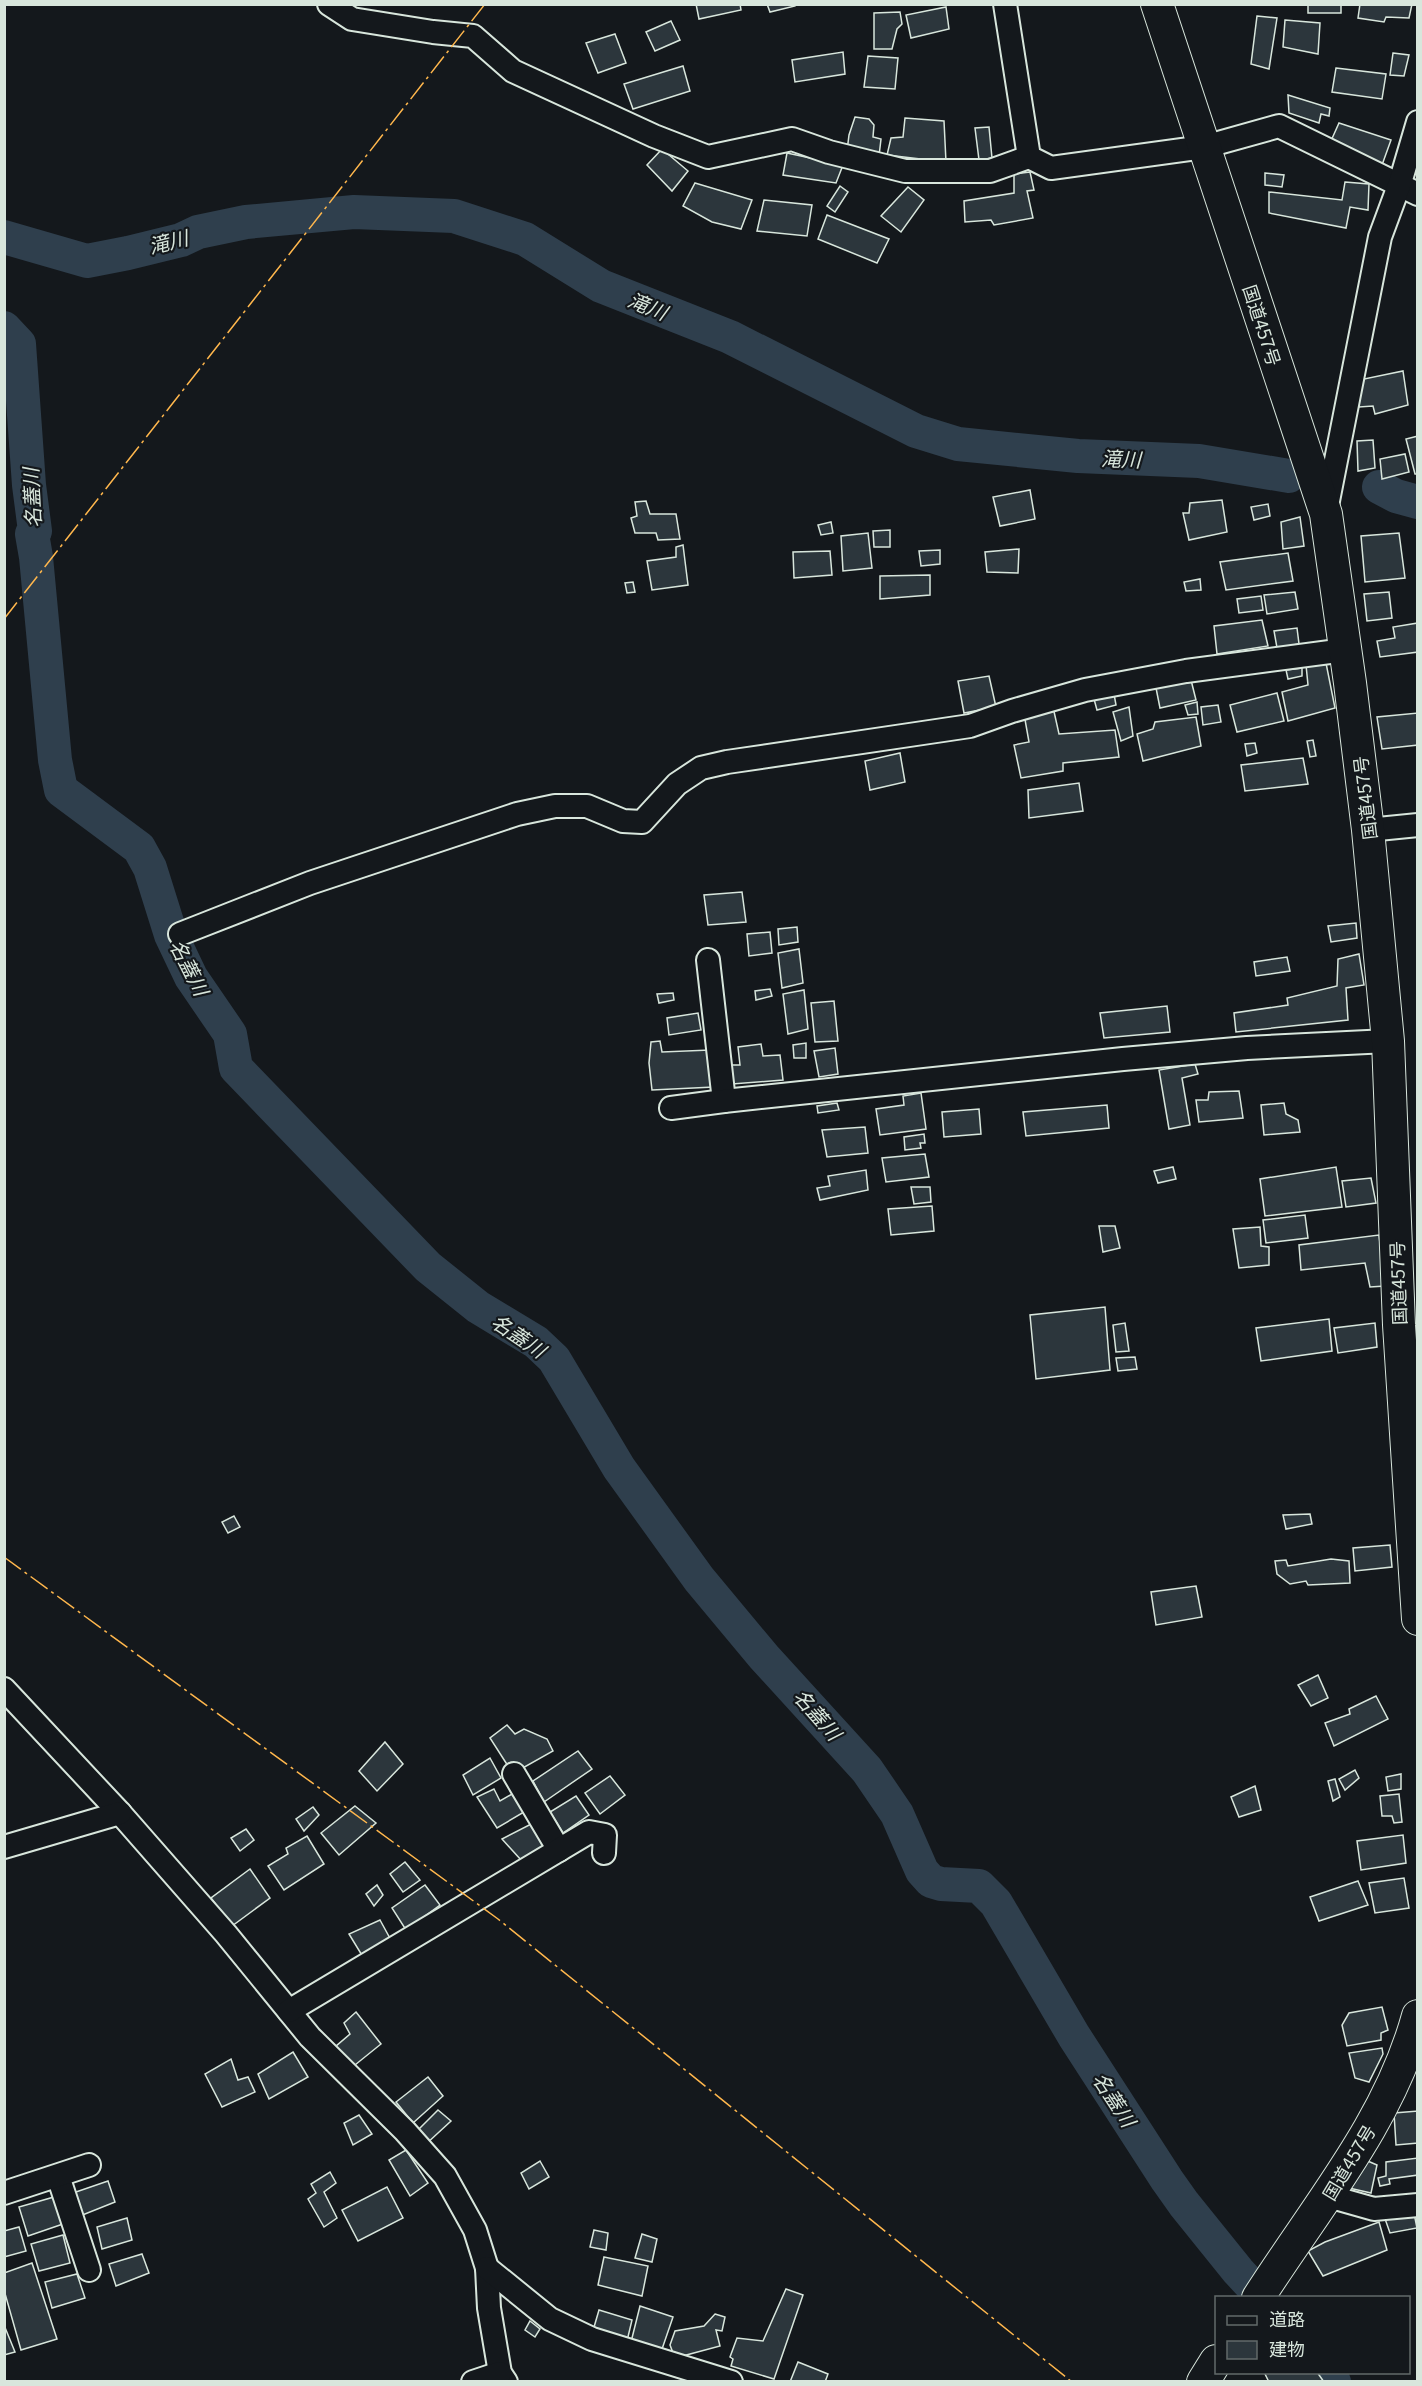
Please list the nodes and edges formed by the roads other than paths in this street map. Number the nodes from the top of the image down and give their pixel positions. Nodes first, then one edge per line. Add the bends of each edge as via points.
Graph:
1 (329, 4) edge
2 (1005, 4) edge
3 (1158, 4) edge
4 (1418, 122) edge
5 (1204, 147) junction
6 (1029, 157) junction
7 (1409, 189) edge
8 (1326, 514) junction
9 (1346, 650) junction
10 (1418, 825) edge
11 (1368, 830) junction
12 (180, 934) dead end
13 (708, 960) dead end
14 (1388, 1041) junction
15 (724, 1101) junction
16 (671, 1108) dead end
17 (1408, 1324) edge
18 (1418, 1619) edge
19 (4, 1689) edge
20 (514, 1774) dead end
21 (120, 1813) junction
22 (4, 1847) edge
23 (559, 1850) junction
24 (604, 1853) dead end
25 (289, 2011) junction
26 (1416, 2025) edge
27 (89, 2165) dead end
28 (58, 2176) junction
29 (4, 2193) edge
30 (1328, 2196) junction
31 (1418, 2205) edge
32 (487, 2268) junction
33 (88, 2270) dead end
34 (1259, 2296) edge
35 (1215, 2363) edge
36 (503, 2377) edge
37 (473, 2382) edge
38 (732, 2382) edge
39 (1203, 2382) edge

1 - 6 street via 352,19 473,36 513,70 708,157 792,139 905,171 990,171
2 - 6 street
3 - 5 highway, 国道457号
4 - 7 street
5 - 6 street via 1051,168
5 - 7 street via 1279,126
5 - 8 highway, 国道457号
7 - 8 street via 1380,237
8 - 9 highway, 国道457号
9 - 11 highway, 国道457号
9 - 12 street via 1186,671 1096,688 970,726 701,768 677,784 642,822 622,821 587,806 555,806 517,814 310,883
10 - 11 street
11 - 14 highway, 国道457号
13 - 15 street
14 - 15 street via 1134,1058
14 - 17 highway, 国道457号
15 - 16 street
17 - 18 highway, 国道457号
19 - 21 street
20 - 23 street
21 - 22 street
21 - 25 street
23 - 24 street via 589,1832 604,1834
23 - 25 street
25 - 32 street via 445,2176 475,2230
26 - 30 highway, 国道457号 via 1359,2149
27 - 28 street
28 - 29 street
28 - 33 street
30 - 31 street via 1374,2209
30 - 34 highway, 国道457号
32 - 36 street via 489,2308
32 - 38 street via 550,2319 592,2339
35 - 39 highway
36 - 37 street

